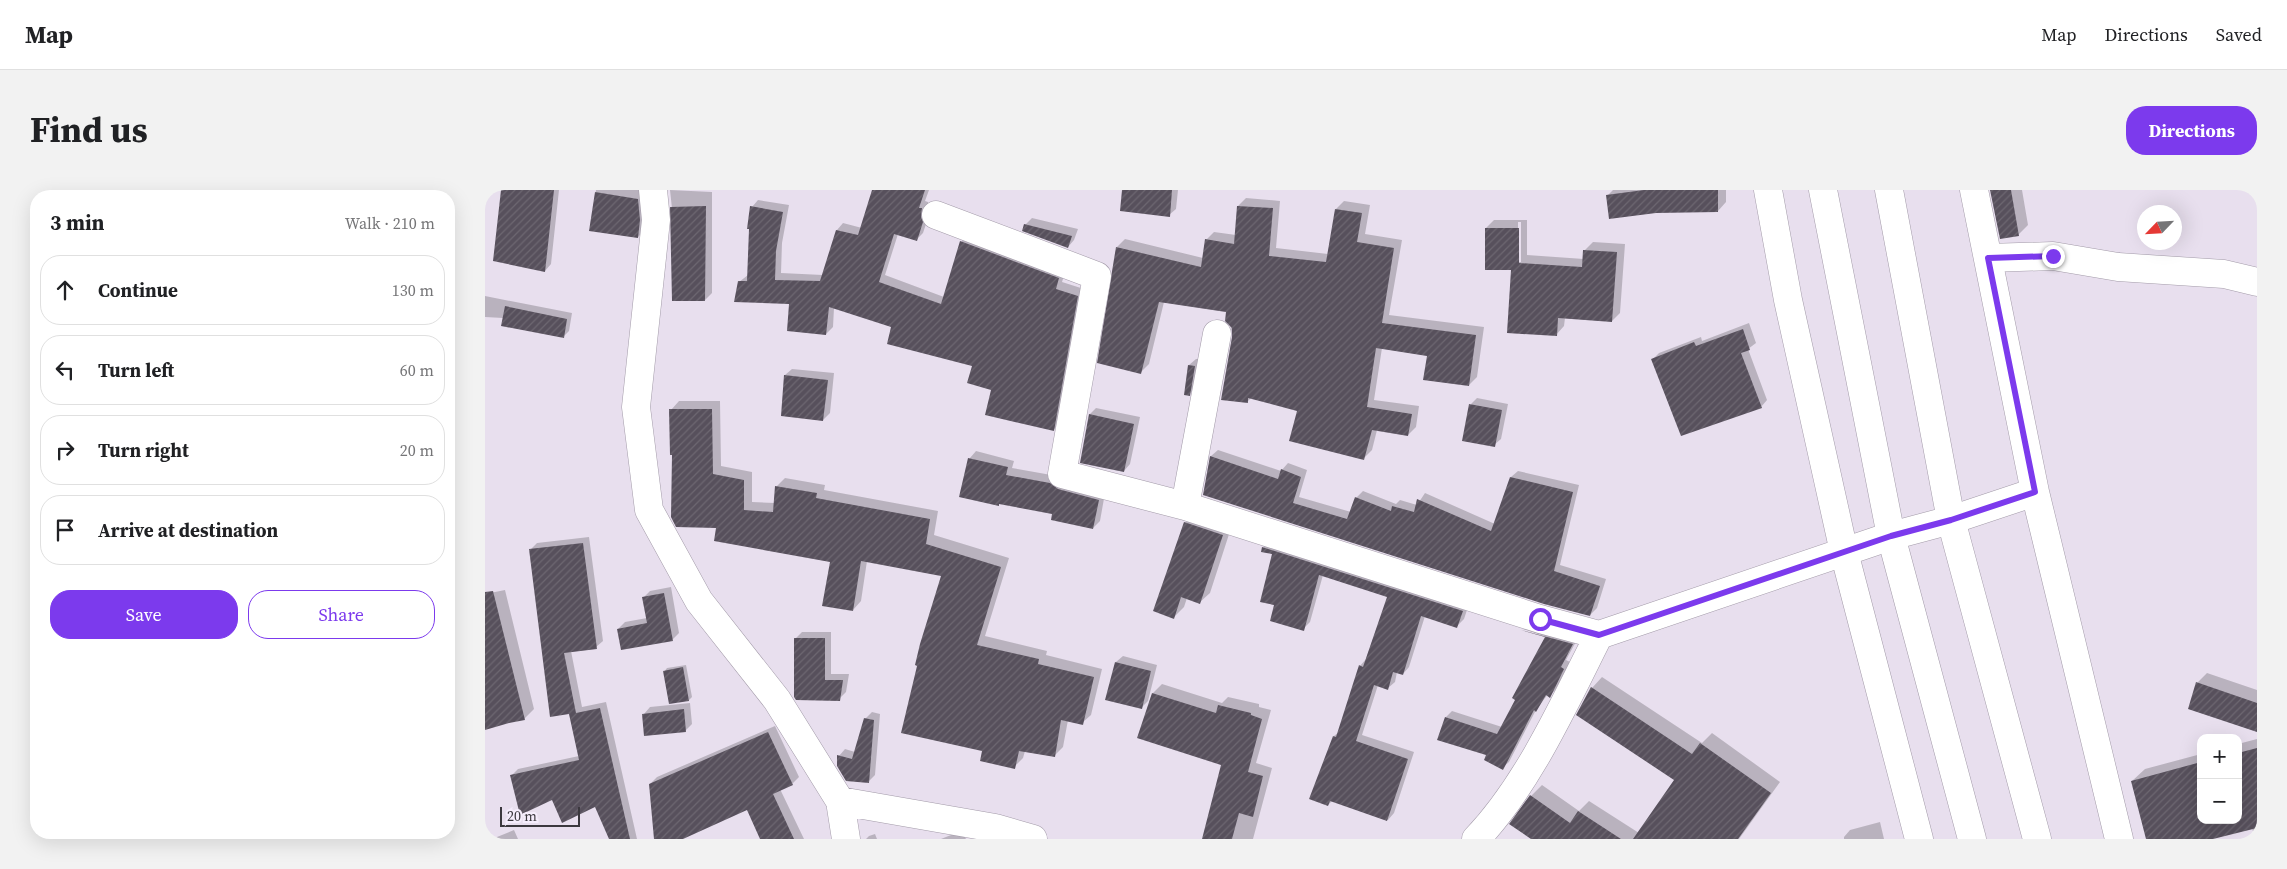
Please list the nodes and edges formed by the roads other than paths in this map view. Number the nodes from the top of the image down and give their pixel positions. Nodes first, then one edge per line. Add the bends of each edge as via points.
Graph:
1 (653, 190) edge
2 (1767, 190) edge
3 (1823, 190) edge
4 (1889, 190) edge
5 (1974, 190) edge
6 (935, 215) dead end
7 (1988, 258) junction
8 (2257, 282) edge
9 (1217, 334) dead end
10 (2035, 492) junction
11 (1185, 506) junction
12 (1951, 520) junction
13 (1891, 536) junction
14 (1844, 552) junction
15 (1599, 635) junction
16 (840, 801) junction
17 (846, 839) edge
18 (1033, 839) edge
19 (1476, 839) edge
20 (1919, 839) edge
21 (1972, 839) edge
22 (2037, 839) edge
23 (2119, 839) edge

1 - 16 street via 656,220 635,406 649,510 699,601 777,700
2 - 14 street
3 - 13 street
4 - 12 street
5 - 7 street
6 - 11 street via 1097,276 1062,474
7 - 8 street via 2053,256 2118,267 2224,274
7 - 10 street
9 - 11 street
10 - 12 street
10 - 23 street
11 - 15 street
12 - 13 street
12 - 22 street
13 - 14 street
13 - 21 street
14 - 15 street
14 - 20 street
15 - 19 street via 1551,731 1496,819
16 - 17 street
16 - 18 street via 995,828

